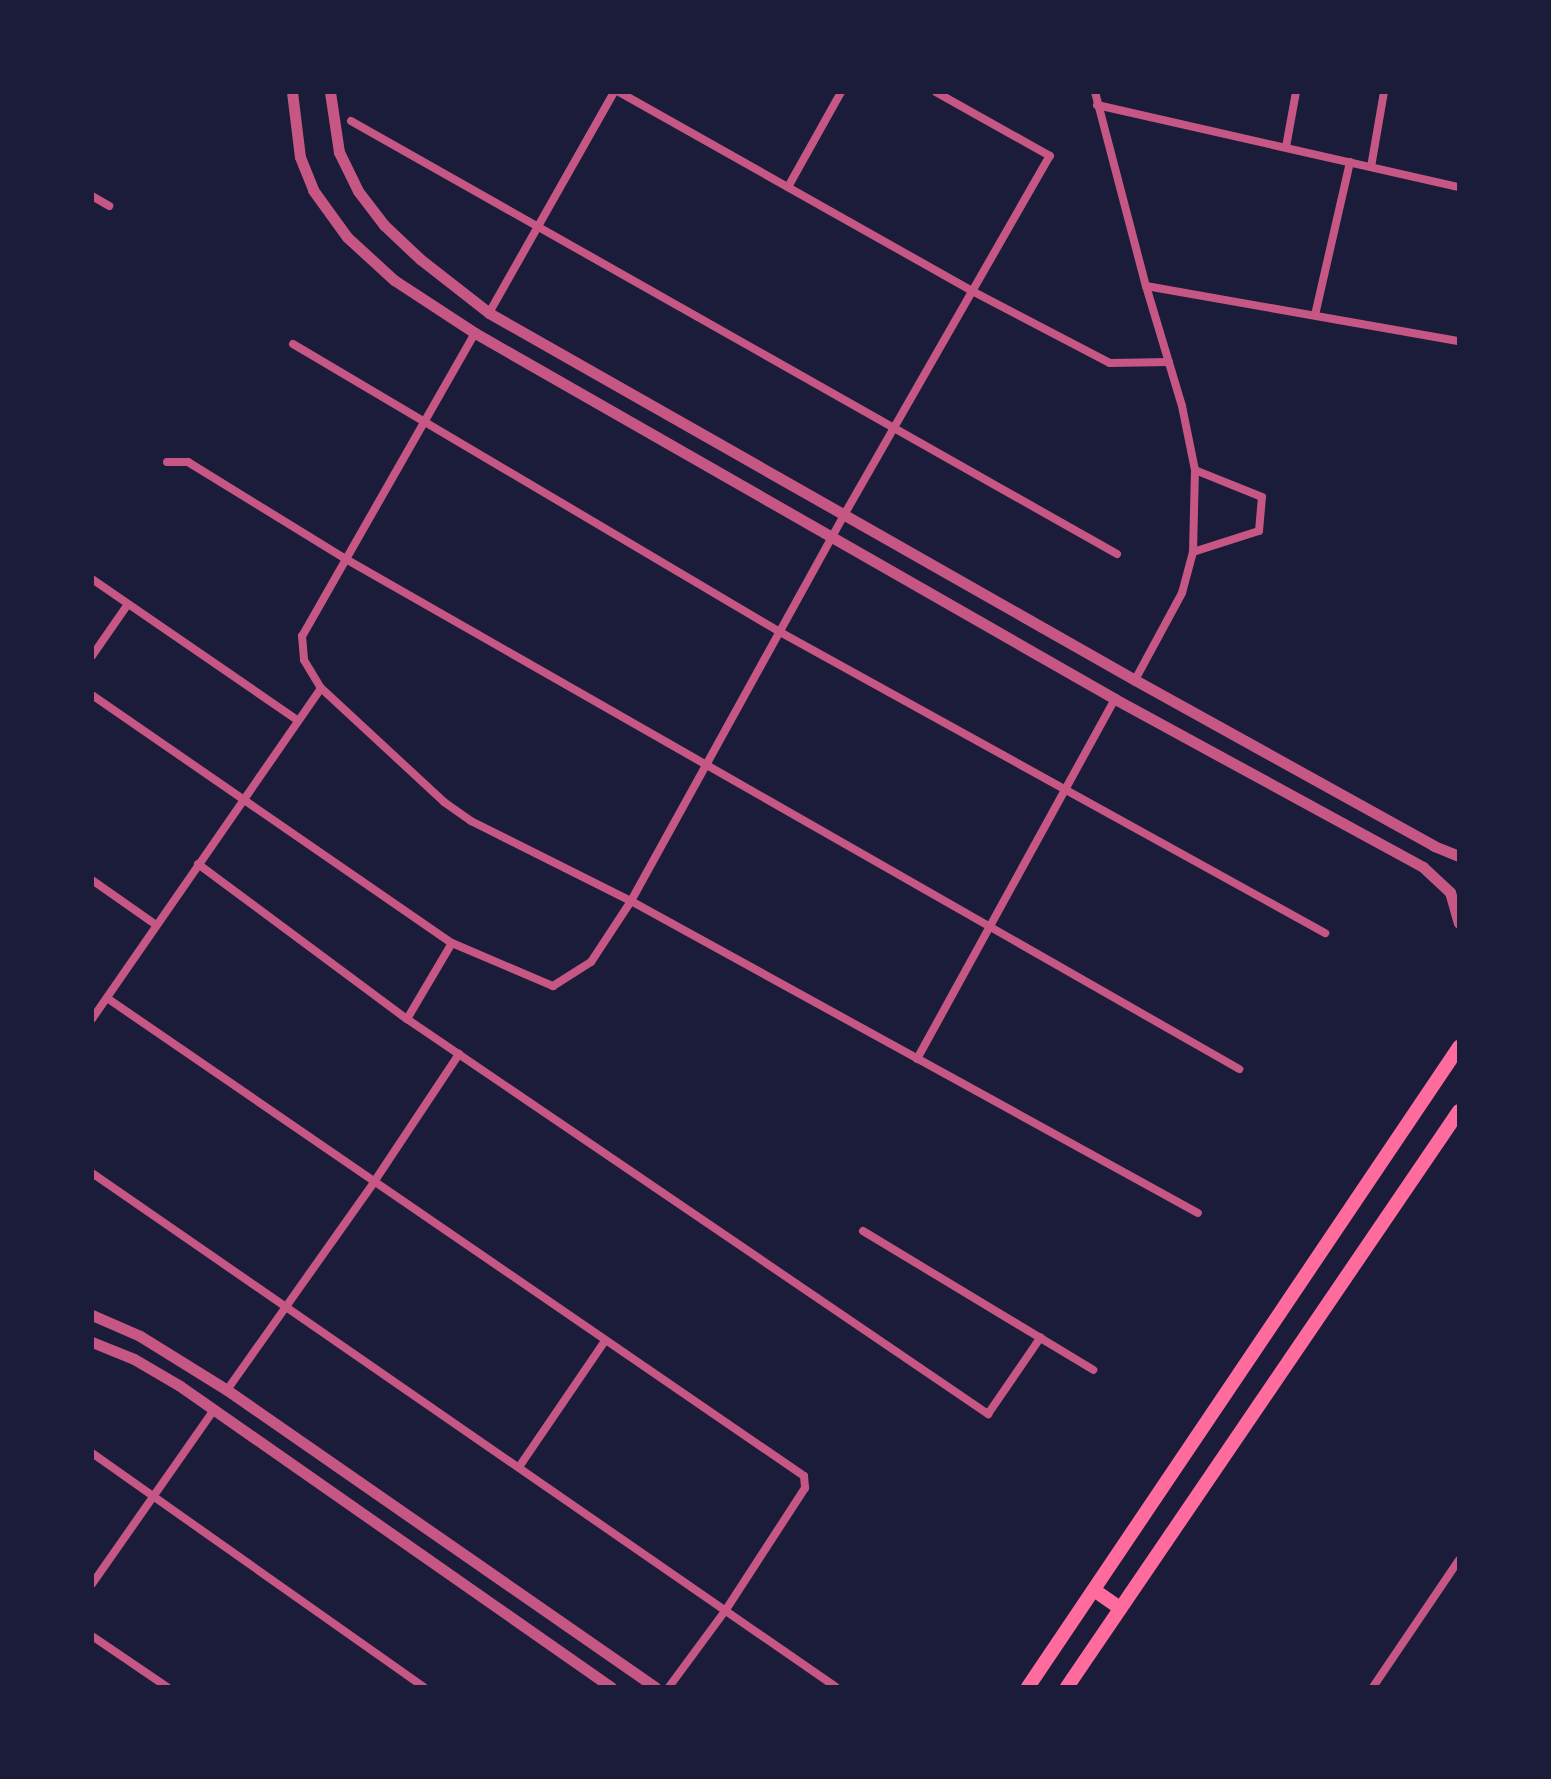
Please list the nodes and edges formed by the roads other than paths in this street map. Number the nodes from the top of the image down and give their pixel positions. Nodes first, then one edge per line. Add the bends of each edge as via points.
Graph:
1 (292, 92) edge
2 (330, 92) edge
3 (617, 92) edge
4 (841, 92) edge
5 (936, 92) edge
6 (1095, 92) edge
7 (1296, 92) edge
8 (1384, 92) edge
9 (1097, 105) junction
10 (351, 121) dead end
11 (1286, 147) junction
12 (1350, 162) junction
13 (1371, 167) junction
14 (788, 187) junction
15 (1459, 187) edge
16 (92, 196) edge
17 (109, 206) dead end
18 (537, 227) junction
19 (1146, 286) junction
20 (974, 292) junction
21 (489, 313) junction
22 (1315, 315) junction
23 (475, 333) junction
24 (1459, 341) edge
25 (293, 344) dead end
26 (1169, 362) junction
27 (426, 422) junction
28 (894, 428) junction
29 (167, 462) dead end
30 (1195, 470) junction
31 (844, 515) junction
32 (832, 537) junction
33 (1193, 552) junction
34 (1117, 554) dead end
35 (344, 558) junction
36 (92, 579) edge
37 (128, 604) junction
38 (780, 632) junction
39 (92, 656) edge
40 (1135, 680) junction
41 (321, 688) junction
42 (92, 695) edge
43 (1115, 699) junction
44 (297, 720) junction
45 (707, 765) junction
46 (1065, 790) junction
47 (243, 799) junction
48 (1459, 856) edge
49 (198, 864) junction
50 (92, 880) edge
51 (631, 901) junction
52 (1459, 923) edge
53 (156, 925) junction
54 (990, 927) junction
55 (1325, 933) dead end
56 (452, 943) junction
57 (107, 998) junction
58 (92, 1019) edge
59 (407, 1019) junction
60 (1459, 1047) edge
61 (459, 1054) junction
62 (917, 1059) junction
63 (1239, 1069) dead end
64 (1459, 1111) edge
65 (92, 1173) edge
66 (374, 1182) junction
67 (1198, 1213) dead end
68 (863, 1231) dead end
69 (285, 1307) junction
70 (92, 1315) edge
71 (1041, 1337) junction
72 (605, 1341) junction
73 (92, 1342) edge
74 (1093, 1370) dead end
75 (227, 1390) junction
76 (214, 1410) junction
77 (92, 1453) edge
78 (519, 1467) junction
79 (153, 1496) junction
80 (1459, 1560) edge
81 (92, 1584) edge
82 (1094, 1590) junction
83 (1120, 1608) junction
84 (725, 1611) junction
85 (92, 1636) edge
86 (167, 1687) edge
87 (424, 1687) edge
88 (611, 1687) edge
89 (655, 1687) edge
90 (669, 1687) edge
91 (836, 1687) edge
92 (1028, 1687) edge
93 (1067, 1687) edge
94 (1373, 1687) edge

1 - 23 street via 300,157 313,190 347,237 394,280
2 - 21 street via 339,152 358,191 411,251
3 - 14 street
3 - 18 street
4 - 14 street
5 - 20 street via 1050,156
6 - 9 street
7 - 11 street
8 - 13 street
9 - 11 street
9 - 19 street
10 - 18 street
11 - 12 street
12 - 13 street
12 - 22 street
13 - 15 street
14 - 20 street
16 - 17 street
18 - 21 street
18 - 28 street
19 - 22 street
19 - 26 street
20 - 26 street via 1110,363
20 - 28 street
21 - 31 street
22 - 24 street
23 - 27 street
23 - 32 street
25 - 27 street
26 - 30 street
27 - 35 street
27 - 38 street
28 - 31 street
28 - 34 street
29 - 35 street via 188,462
30 - 33 street
30 - 33 street via 1262,497 1259,531
31 - 32 street
31 - 40 street
32 - 38 street
32 - 43 street
33 - 40 street via 1182,593
35 - 41 street via 302,636 304,660
35 - 45 street
36 - 37 street
37 - 39 street
37 - 44 street
38 - 45 street
38 - 46 street
40 - 48 street
41 - 44 street
41 - 51 street via 471,821
42 - 47 street
43 - 46 street
43 - 52 street via 1423,867 1450,892
44 - 47 street
45 - 51 street
45 - 54 street
46 - 54 street
46 - 55 street
47 - 49 street
47 - 56 street
49 - 53 street
49 - 59 street
50 - 53 street
51 - 56 street via 591,962 553,986
51 - 62 street
53 - 57 street
54 - 62 street
54 - 63 street
56 - 59 street
57 - 58 street
57 - 66 street
59 - 61 street
60 - 82 main road
61 - 66 street
61 - 71 street via 988,1414
62 - 67 street
64 - 83 main road
65 - 69 street
66 - 69 street
66 - 72 street
68 - 71 street
69 - 75 street
69 - 78 street
70 - 75 street via 140,1336
71 - 74 street
72 - 78 street
72 - 84 street via 807,1482
73 - 76 street via 134,1359
75 - 89 street
76 - 79 street
76 - 88 street
77 - 79 street
78 - 84 street
79 - 81 street
79 - 87 street
80 - 94 street
82 - 83 main road
82 - 92 main road
83 - 93 main road
84 - 90 street
84 - 91 street
85 - 86 street

